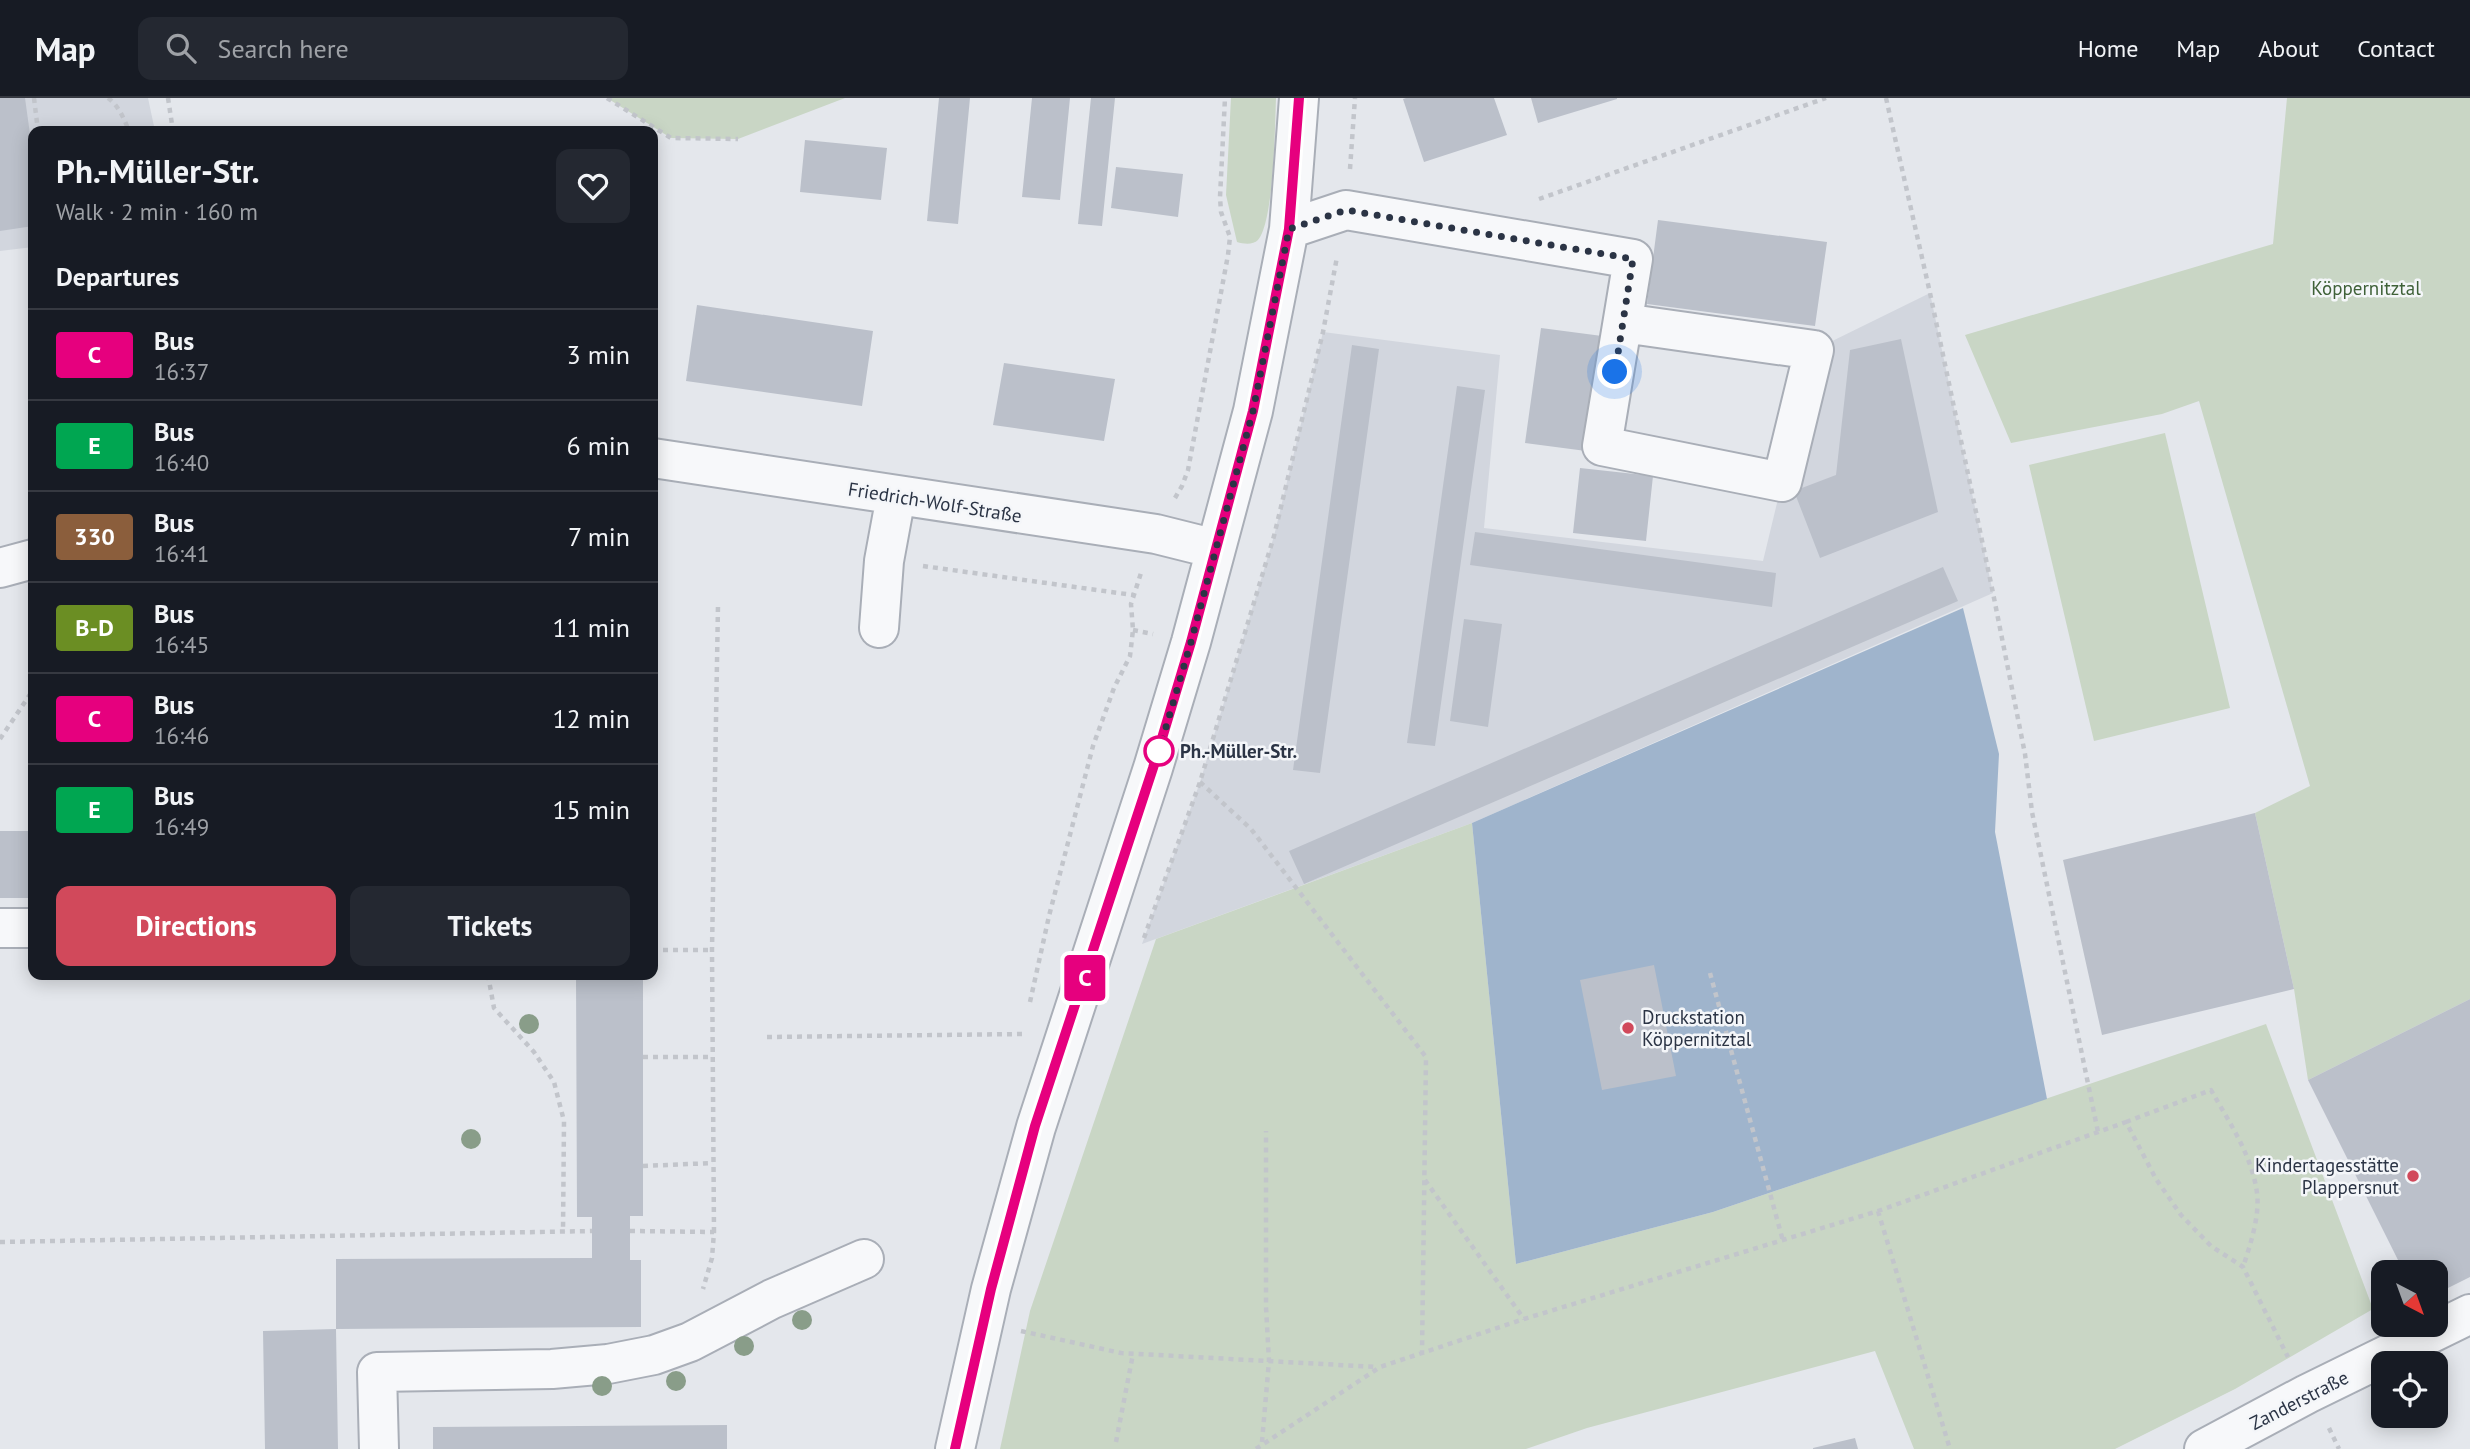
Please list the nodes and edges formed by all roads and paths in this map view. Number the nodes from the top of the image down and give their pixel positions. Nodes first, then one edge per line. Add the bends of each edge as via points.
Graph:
1 (34, 98) edge
2 (108, 98) edge
3 (168, 98) edge
4 (607, 98) edge
5 (1225, 98) edge
6 (1299, 98) edge
7 (1355, 98) edge
8 (1826, 98) edge
9 (1886, 98) edge
10 (37, 126) edge
11 (127, 126) edge
12 (172, 126) edge
13 (652, 126) edge
14 (658, 130) edge
15 (738, 139) dead end
16 (1532, 201) dead end
17 (1346, 210) junction
18 (1289, 229) junction
19 (1623, 323) junction
20 (658, 459) edge
21 (896, 496) junction
22 (1156, 534) junction
23 (1216, 549) junction
24 (28, 560) edge
25 (884, 561) junction
26 (0, 568) edge
27 (1133, 594) junction
28 (718, 605) dead end
29 (879, 628) dead end
30 (28, 697) edge
31 (0, 739) edge
32 (1153, 768) junction
33 (0, 928) edge
34 (28, 928) edge
35 (658, 950) edge
36 (712, 950) junction
37 (1710, 973) dead end
38 (489, 980) edge
39 (1029, 1009) dead end
40 (1027, 1021) dead end
41 (1024, 1034) junction
42 (767, 1037) dead end
43 (1021, 1047) dead end
44 (712, 1056) junction
45 (643, 1057) dead end
46 (2126, 1122) junction
47 (1266, 1131) dead end
48 (2098, 1132) junction
49 (713, 1163) junction
50 (643, 1166) dead end
51 (1424, 1179) junction
52 (1878, 1211) junction
53 (592, 1231) dead end
54 (630, 1231) dead end
55 (714, 1232) junction
56 (563, 1233) junction
57 (1783, 1241) junction
58 (0, 1242) edge
59 (864, 1259) dead end
60 (2243, 1268) junction
61 (701, 1296) dead end
62 (2470, 1314) edge
63 (1524, 1319) junction
64 (1027, 1333) dead end
65 (1133, 1354) junction
66 (1422, 1354) junction
67 (1269, 1361) junction
68 (1380, 1367) junction
69 (2307, 1394) junction
70 (1116, 1442) dead end
71 (1262, 1443) junction
72 (379, 1449) edge
73 (955, 1449) edge
74 (1256, 1449) edge
75 (1950, 1449) edge
76 (2204, 1449) edge

1 - 10 path
2 - 11 path
3 - 12 path
4 - 13 path
5 - 22 path via 1220,197 1230,237 1225,274 1188,470
6 - 18 street
7 - 17 path
8 - 16 path
9 - 48 path via 1991,579 2032,812
14 - 15 path via 671,138
17 - 18 street
17 - 19 street via 1633,259
18 - 23 street via 1253,411
19 - 19 street via 1814,350 1782,482 1602,446
20 - 21 street, Friedrich-Wolf-Straße
21 - 22 street, Friedrich-Wolf-Straße
21 - 25 street
22 - 23 street, Friedrich-Wolf-Straße
22 - 27 path
23 - 32 street
24 - 26 street
25 - 27 path
25 - 29 street
27 - 39 path via 1130,656 1093,746 1048,916
28 - 36 path
30 - 31 path
32 - 51 path via 1200,782 1251,829 1426,1058
32 - 73 street via 1035,1126 991,1289
33 - 34 street
35 - 36 path
36 - 44 path
37 - 57 path
38 - 56 path via 494,1008 554,1082 564,1121
40 - 41 path
41 - 42 path
41 - 43 path
44 - 45 path
44 - 49 path
46 - 48 path
46 - 60 path via 2180,1215 2211,1246
46 - 60 path via 2211,1090 2247,1156 2258,1195 2253,1238
47 - 67 path
48 - 52 path
49 - 50 path
49 - 55 path
51 - 63 path
51 - 66 path
52 - 57 path
52 - 75 path
53 - 56 path
54 - 55 path
55 - 61 path
56 - 58 path
57 - 63 path
59 - 72 street via 654,1355 552,1369 377,1372
60 - 69 path
62 - 69 street, Zanderstraße
63 - 66 path
64 - 65 path
65 - 67 path
65 - 70 path
66 - 68 path
67 - 68 path
67 - 71 path
68 - 71 path
69 - 76 street, Zanderstraße
71 - 74 path

